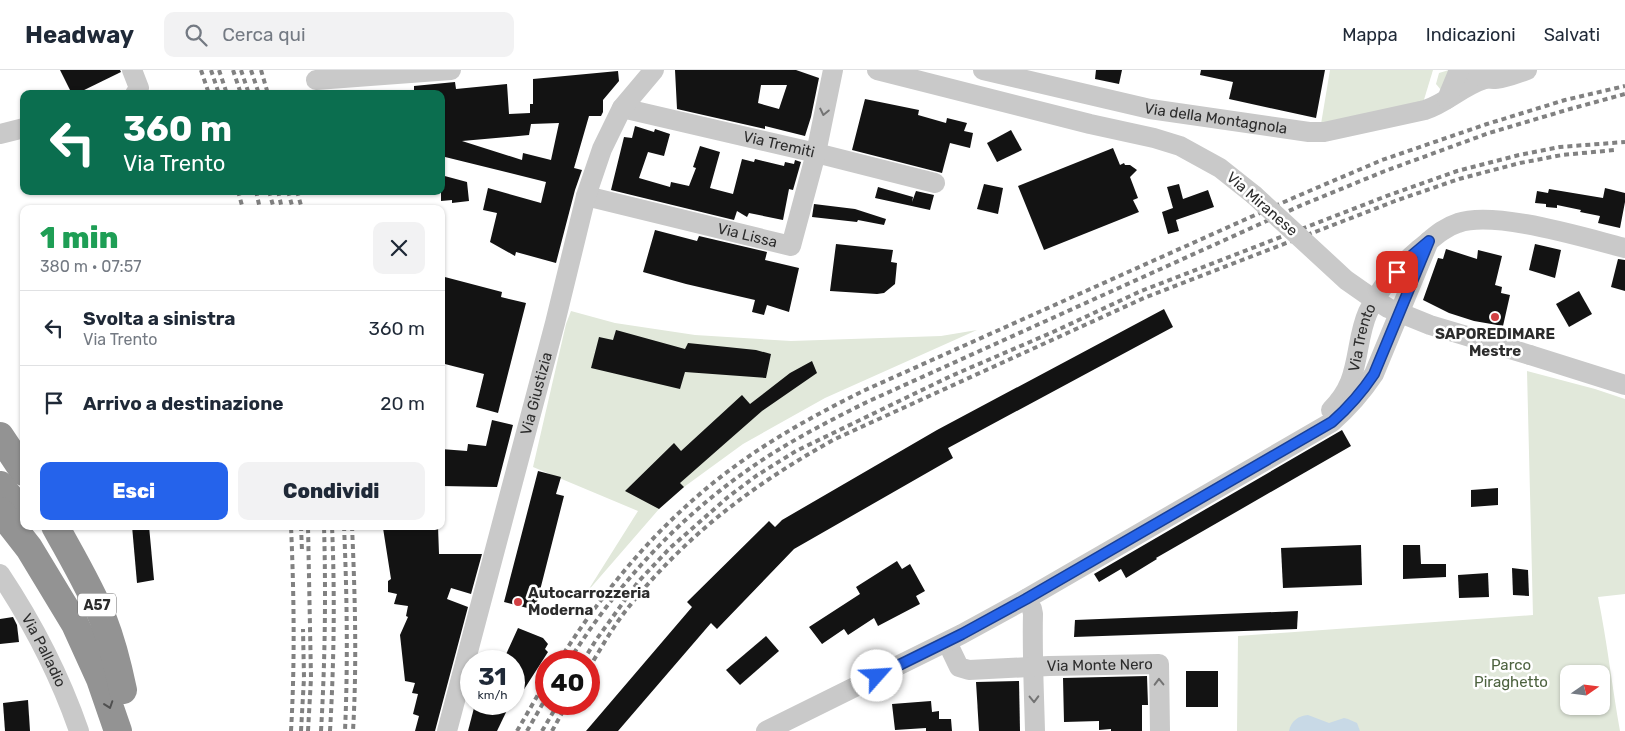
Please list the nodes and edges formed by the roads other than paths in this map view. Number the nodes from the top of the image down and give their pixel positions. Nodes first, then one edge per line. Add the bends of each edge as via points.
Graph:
1 (132, 70) edge
2 (451, 70) edge
3 (654, 70) edge
4 (833, 70) edge
5 (877, 70) edge
6 (983, 70) edge
7 (1459, 70) edge
8 (1527, 70) edge
9 (1479, 74) edge
10 (316, 80) dead end
11 (138, 90) edge
12 (1447, 99) junction
13 (622, 108) junction
14 (20, 129) edge
15 (0, 134) edge
16 (816, 153) junction
17 (935, 183) dead end
18 (586, 196) junction
19 (1429, 241) junction
20 (1625, 248) edge
21 (1625, 386) edge
22 (0, 436) edge
23 (1302, 439) junction
24 (20, 466) edge
25 (0, 485) edge
26 (20, 509) edge
27 (0, 511) edge
28 (36, 530) edge
29 (57, 530) edge
30 (0, 574) edge
31 (1026, 599) junction
32 (947, 642) junction
33 (1034, 667) junction
34 (123, 690) junction
35 (79, 731) edge
36 (118, 731) edge
37 (138, 731) edge
38 (447, 731) edge
39 (766, 731) edge
40 (1035, 731) edge
41 (1160, 731) edge

1 - 11 street
2 - 10 street
3 - 13 street, Via Giustizia
4 -> 16 street, Via Lissa
5 - 21 street, Via Miranese, bridge via 1180,146 1220,168 1346,280 1388,308 1430,325
6 - 12 street, Via della Montagnola via 1158,111 1317,132 1425,110
7 - 12 street
8 - 9 street, Via della Montagnola via 1496,79
9 - 12 street, Via della Montagnola
13 - 16 street, Via Tremiti
13 - 18 street, Via Giustizia via 602,149
14 - 15 street
16 - 17 street, Via Tremiti
16 - 18 street, Via Lissa via 791,246
18 - 38 street, Via Giustizia
19 - 20 street, Via Trento via 1460,222 1488,219 1524,224
19 - 23 street, Via Trento via 1383,288 1368,313 1350,383 1340,400
19 - 23 street, Via Trento via 1374,374 1343,412
22 - 24 highway
23 - 31 street, Via Trento
25 - 26 highway
27 -> 36 highway via 29,548 75,624 100,679
28 - 34 highway via 95,630
29 - 34 highway, A57 via 103,620
30 - 35 street, Via Palladio via 38,639
31 - 32 street, Via Trento
31 - 33 street via 1032,609
32 - 33 street via 959,667 969,670
32 - 39 street, Via Trento
33 -> 40 street
41 -> 33 street, Via Monte Nero via 1159,664
34 - 37 highway

